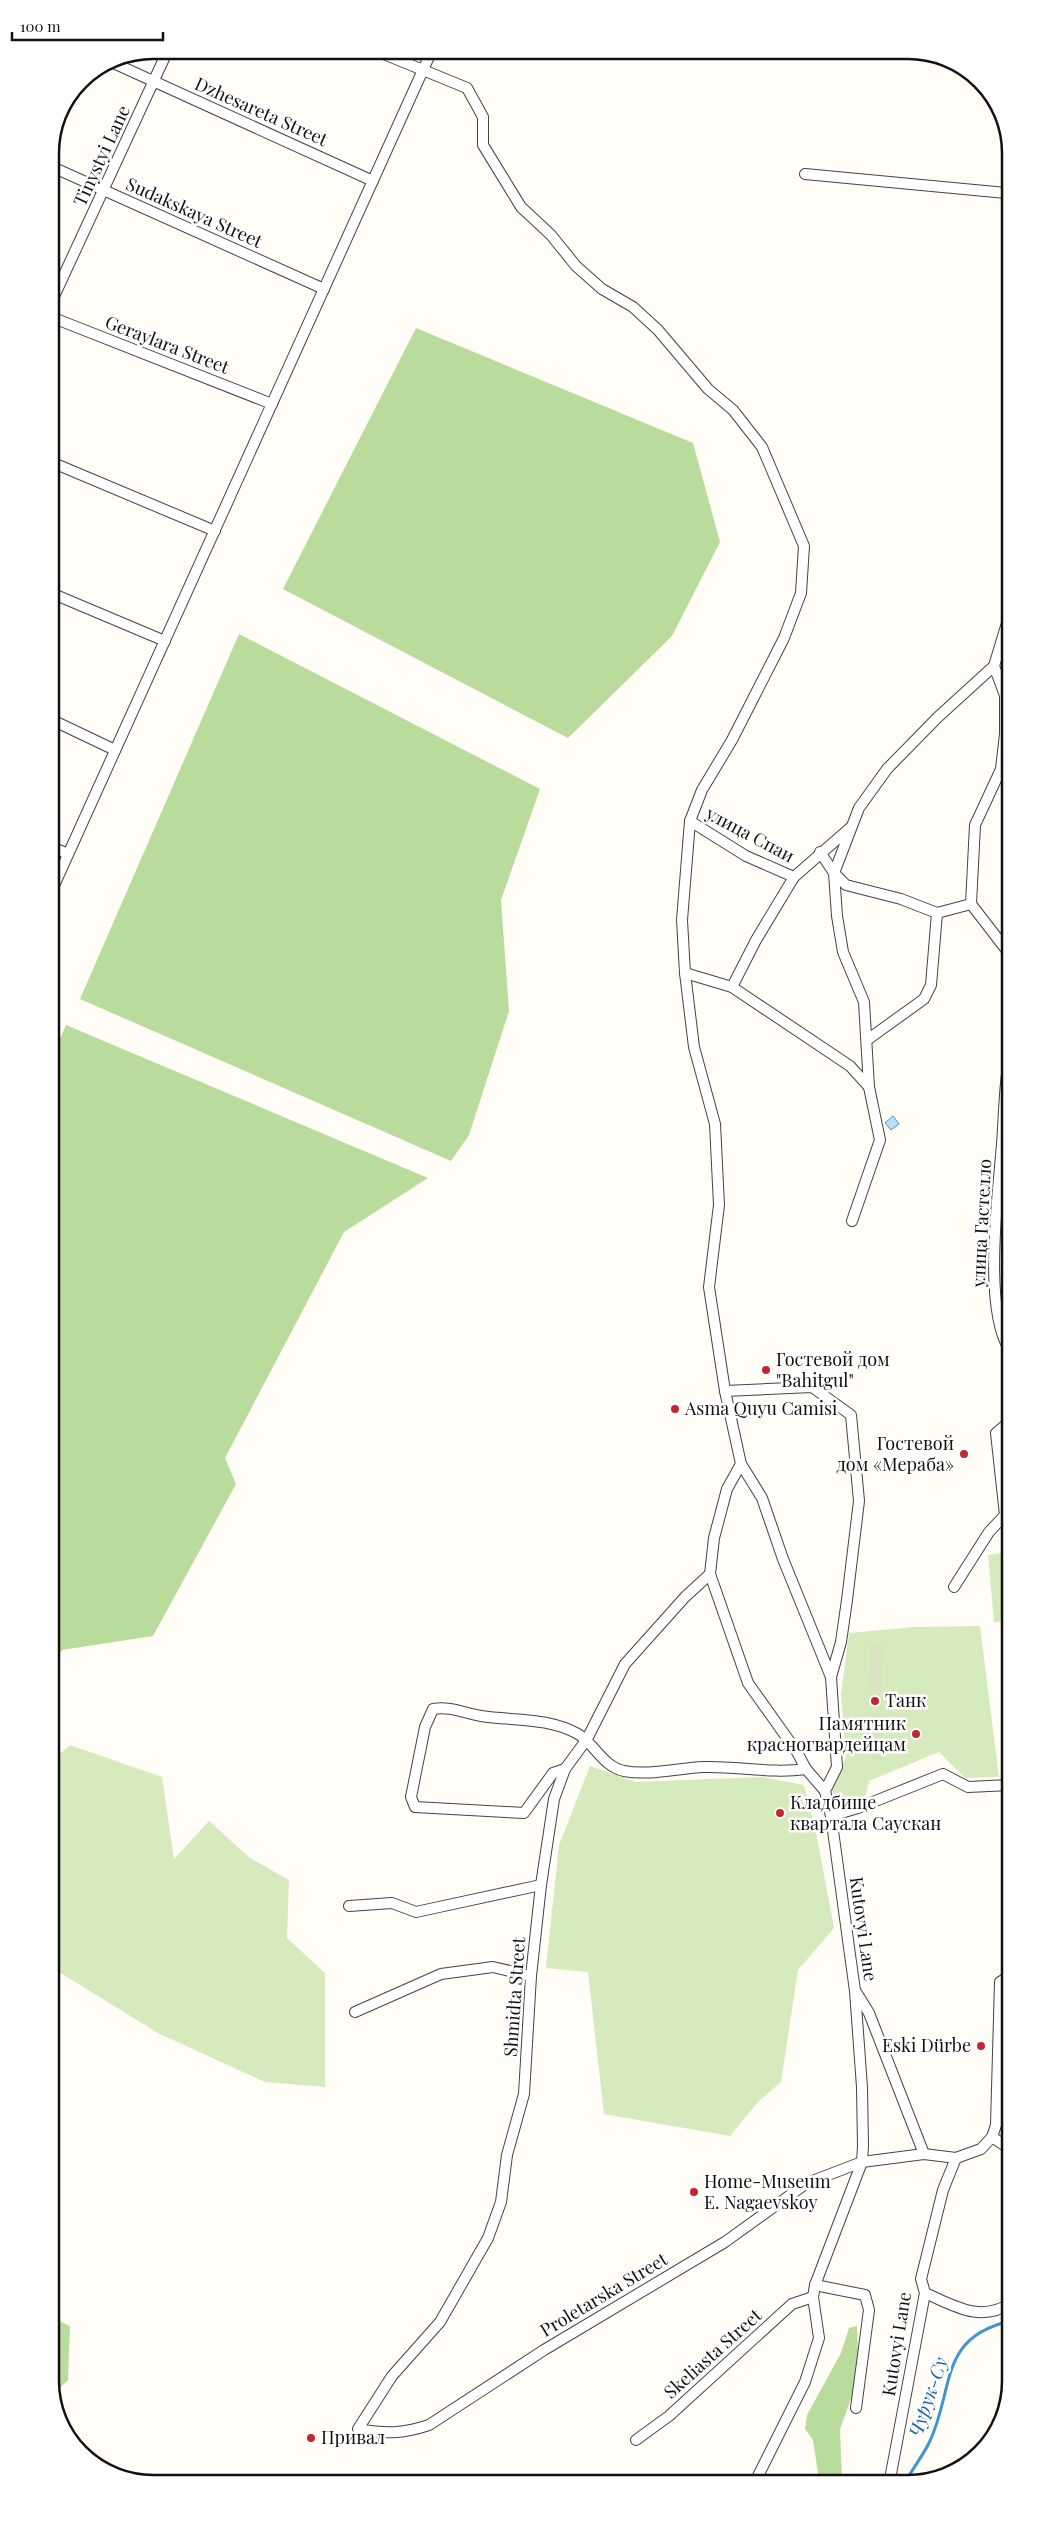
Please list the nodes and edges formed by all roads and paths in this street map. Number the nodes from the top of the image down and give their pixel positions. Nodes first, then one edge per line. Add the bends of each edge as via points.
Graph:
1 (164, 59) edge
2 (396, 59) edge
3 (428, 59) edge
4 (119, 65) edge
5 (424, 70) junction
6 (155, 82) junction
7 (59, 170) edge
8 (806, 174) dead end
9 (373, 181) junction
10 (104, 191) junction
11 (1002, 193) edge
12 (59, 286) edge
13 (324, 289) junction
14 (59, 320) edge
15 (272, 404) junction
16 (59, 465) edge
17 (214, 532) junction
18 (59, 596) edge
19 (1002, 640) edge
20 (165, 641) junction
21 (994, 666) junction
22 (1002, 687) edge
23 (59, 723) edge
24 (115, 750) junction
25 (1002, 762) edge
26 (690, 821) junction
27 (851, 827) junction
28 (59, 850) edge
29 (820, 852) junction
30 (68, 854) junction
31 (834, 873) junction
32 (59, 874) edge
33 (794, 877) junction
34 (971, 904) junction
35 (937, 913) junction
36 (1002, 944) edge
37 (685, 973) junction
38 (732, 986) junction
39 (867, 1040) junction
40 (869, 1087) junction
41 (1002, 1138) edge
42 (852, 1221) dead end
43 (1002, 1318) edge
44 (724, 1391) junction
45 (1002, 1428) edge
46 (741, 1464) junction
47 (1002, 1494) edge
48 (1002, 1516) edge
49 (710, 1574) junction
50 (954, 1587) dead end
51 (831, 1677) junction
52 (587, 1739) junction
53 (565, 1769) junction
54 (806, 1769) junction
55 (1002, 1785) edge
56 (825, 1791) junction
57 (831, 1816) junction
58 (541, 1885) junction
59 (350, 1906) dead end
60 (531, 1976) junction
61 (1002, 1981) edge
62 (855, 1991) junction
63 (355, 2012) dead end
64 (992, 2137) junction
65 (1002, 2144) edge
66 (924, 2154) junction
67 (956, 2158) junction
68 (862, 2162) junction
69 (815, 2284) junction
70 (925, 2293) junction
71 (813, 2297) junction
72 (1002, 2309) edge
73 (856, 2408) dead end
74 (358, 2430) joint
75 (636, 2440) dead end
76 (758, 2475) edge
77 (891, 2475) edge

1 - 6 street, Tinystyi Lane
2 - 5 street
3 - 5 street
4 - 6 street, Dzhesareta Street
5 - 9 street
5 - 26 street via 467,88 483,117 484,145 521,207 582,272 602,289 633,307 658,330 708,389 733,410 762,447 804,546 801,593 784,638 732,740 702,790
6 - 9 street, Dzhesareta Street
6 - 10 street, Tinystyi Lane
7 - 10 street, Sudakskaya Street
8 - 11 street
9 - 13 street
10 - 12 street, Tinystyi Lane
10 - 13 street, Sudakskaya Street
13 - 15 street
14 - 15 street, Geraylara Street
15 - 17 street
16 - 17 street
17 - 20 street
18 - 20 street
19 - 21 street
20 - 24 street
21 - 22 street
21 - 27 street via 888,769 859,808
23 - 24 street
24 - 30 street
25 - 34 street via 975,825
26 - 33 street, улица Спаи via 746,856
26 - 37 street via 682,920
27 - 29 street
27 - 31 street
28 - 30 street
29 - 31 street, улица Спаи
29 - 33 street
30 - 32 street
31 - 35 street, улица Спаи via 846,885 901,899
31 - 39 street via 843,952 864,1002
33 - 38 street
34 - 35 street
34 - 36 street
35 - 39 street via 931,985 924,999
37 - 38 street
37 - 44 street via 694,1047 715,1124 719,1205 709,1286
38 - 40 street via 850,1066
39 - 40 street
40 - 42 street via 880,1140
41 - 43 street, улица Гастелло via 994,1291
44 - 46 street
44 - 51 street via 812,1387 851,1415 858,1501 841,1642
45 - 47 street via 996,1433
46 - 49 street via 727,1489 714,1538
46 - 51 street via 762,1498 783,1560
48 - 50 street
49 - 52 street, Shmidta Street via 625,1664
49 - 54 street via 748,1683
51 - 56 street via 837,1767
52 - 53 street, Shmidta Street
52 - 53 street via 544,1722 481,1716 445,1707 433,1709 425,1727 411,1797 415,1807 524,1813 553,1773
52 - 54 street via 600,1758 623,1771 705,1767 783,1773
53 - 58 street, Shmidta Street via 554,1799
54 - 56 street
55 - 57 street via 968,1787 943,1774
56 - 57 street, Kutovyi Lane
57 - 62 street, Kutovyi Lane
58 - 59 street via 416,1912 392,1903
58 - 60 street, Shmidta Street
60 - 63 street via 493,1967 441,1974
60 - 74 street, Shmidta Street via 524,2094 507,2155 501,2202 488,2238 440,2322 392,2376
61 - 64 street via 996,2115
62 - 66 street, Kutovyi Lane via 869,2013
62 - 68 street via 862,2087
64 - 65 street
64 - 67 street via 981,2149
66 - 67 street, Proletarska Street
66 - 68 street, Proletarska Street
67 - 70 street, Kutovyi Lane via 943,2190 921,2279
68 - 69 street
68 - 74 street, Proletarska Street via 807,2183 724,2242 544,2350 429,2426 386,2434
69 - 71 street
69 - 73 street via 865,2295 868,2319
70 - 72 street via 970,2312
70 - 77 street, Kutovyi Lane
71 - 75 street, Skeliasta Street via 792,2304 668,2416
71 - 76 street via 819,2338 805,2382

